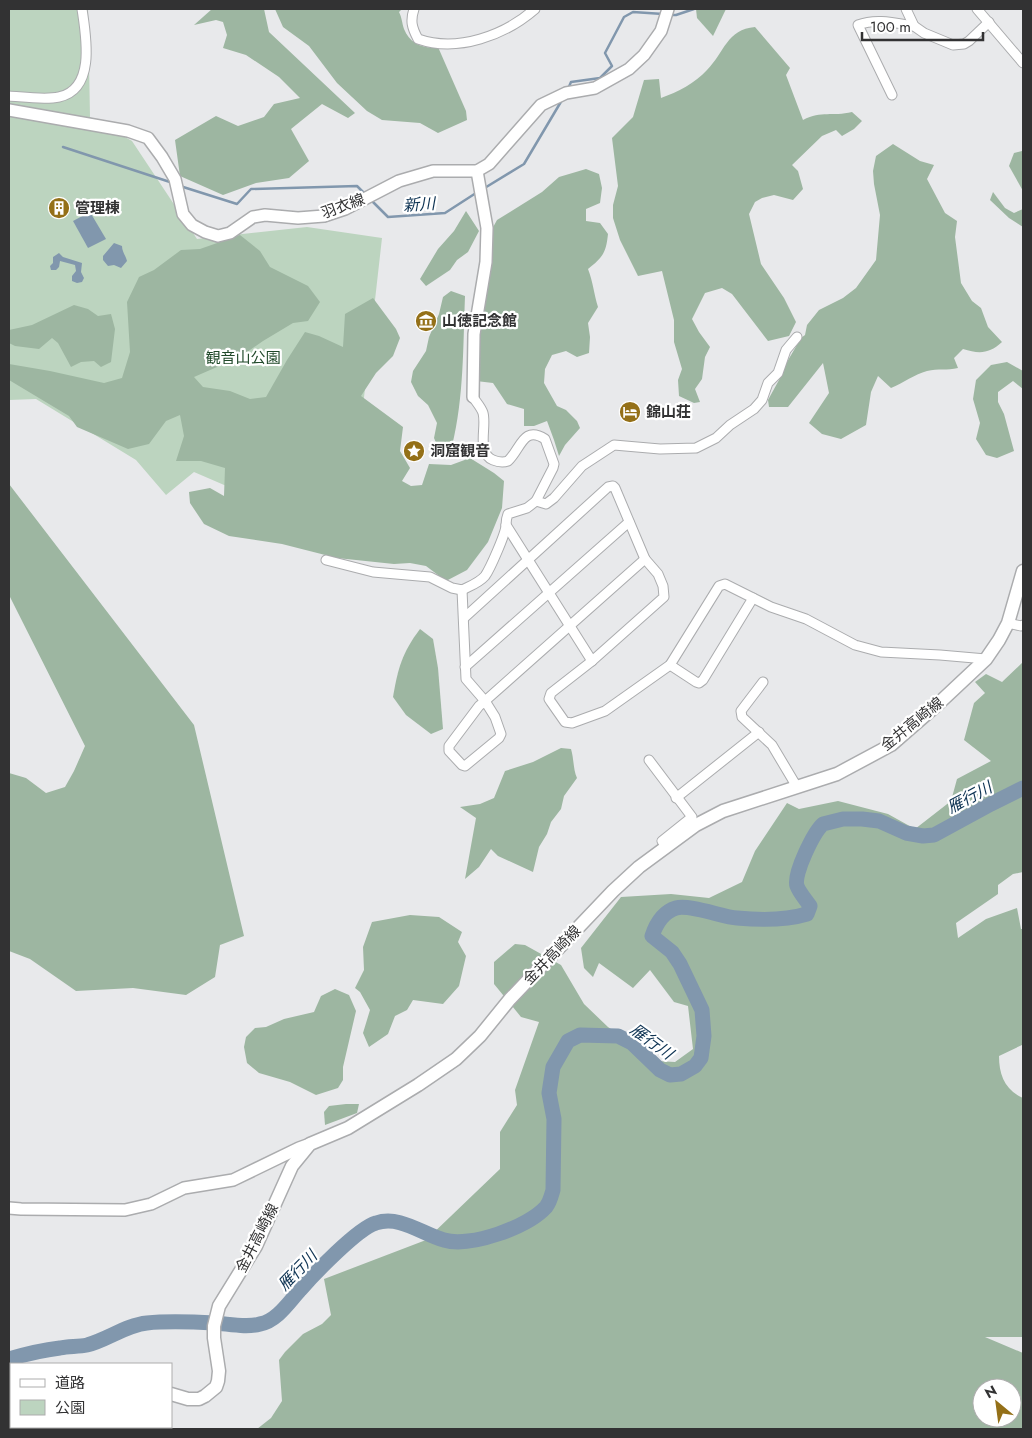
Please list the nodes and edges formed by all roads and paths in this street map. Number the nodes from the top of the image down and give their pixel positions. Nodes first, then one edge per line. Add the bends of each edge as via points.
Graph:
1 (82, 9) edge
2 (414, 9) edge
3 (536, 9) edge
4 (668, 9) edge
5 (906, 9) edge
6 (977, 9) edge
7 (989, 22) junction
8 (914, 26) junction
9 (1023, 63) edge
10 (892, 95) dead end
11 (9, 96) edge
12 (9, 110) edge
13 (477, 171) junction
14 (797, 337) dead end
15 (473, 396) joint
16 (536, 501) junction
17 (629, 522) junction
18 (506, 524) junction
19 (528, 559) junction
20 (645, 559) junction
21 (326, 560) dead end
22 (1023, 571) edge
23 (462, 590) junction
24 (549, 592) junction
25 (753, 598) junction
26 (464, 618) junction
27 (1008, 623) junction
28 (1023, 625) edge
29 (570, 626) junction
30 (986, 660) junction
31 (592, 661) junction
32 (670, 665) junction
33 (465, 667) junction
34 (763, 682) dead end
35 (485, 701) junction
36 (759, 732) junction
37 (649, 760) dead end
38 (797, 787) junction
39 (676, 798) junction
40 (666, 847) junction
41 (310, 1144) junction
42 (9, 1208) edge
43 (172, 1394) edge

1 - 11 street via 85,70 70,93 58,97
2 - 3 street via 411,19 413,30 418,39 432,44 458,44 494,35
4 - 13 street via 661,31 629,69 595,88 566,93 542,105 489,164
5 - 8 street
6 - 7 street
7 - 8 street via 969,41 953,45
7 - 9 street
8 - 10 street via 886,22 858,25
12 - 13 street, 羽衣線 via 128,131 148,138 175,179 183,214 192,224 218,236 265,214 298,218 331,214 399,181 433,171
13 - 15 street via 487,228 486,262 474,334
14 - 16 street via 786,350 778,373 768,383 762,400 716,438 696,448 614,445 582,466 546,504
15 - 16 street via 483,412 483,446 489,458 503,463 508,461 530,434 545,439 553,468
16 - 18 street via 527,508 508,514
17 - 19 street via 615,488 610,486
17 - 20 street
17 - 24 street
18 - 19 street
18 - 23 street via 485,575 476,584
19 - 24 street
19 - 26 street
20 - 29 street
20 - 31 street via 658,574 664,597
21 - 23 street via 373,572 430,577
22 - 27 main road, 金井高崎線
23 - 26 street
24 - 29 street
24 - 33 street
25 - 30 street via 806,619 855,645 881,652
25 - 32 street via 725,584 719,586
25 - 32 street via 703,680 696,682
26 - 33 street
27 - 28 street
27 - 30 main road, 金井高崎線
29 - 31 street
29 - 35 street
30 - 38 main road, 金井高崎線 via 891,745 837,774
31 - 32 street via 549,696 565,722 572,723 605,711
33 - 35 street via 467,682
34 - 36 street via 741,714
35 - 35 street via 500,736 463,766 448,746
36 - 38 street via 772,746
36 - 39 street
37 - 39 street
38 - 40 main road, 金井高崎線 via 723,811 696,825
39 - 40 street via 692,817 662,841
40 - 41 main road, 金井高崎線 via 613,891 456,1059 348,1128
41 - 42 street via 233,1180 184,1188 151,1204 125,1210
41 - 43 main road, 金井高崎線 via 292,1166 256,1246 215,1316 214,1338 219,1371 216,1387 199,1399

